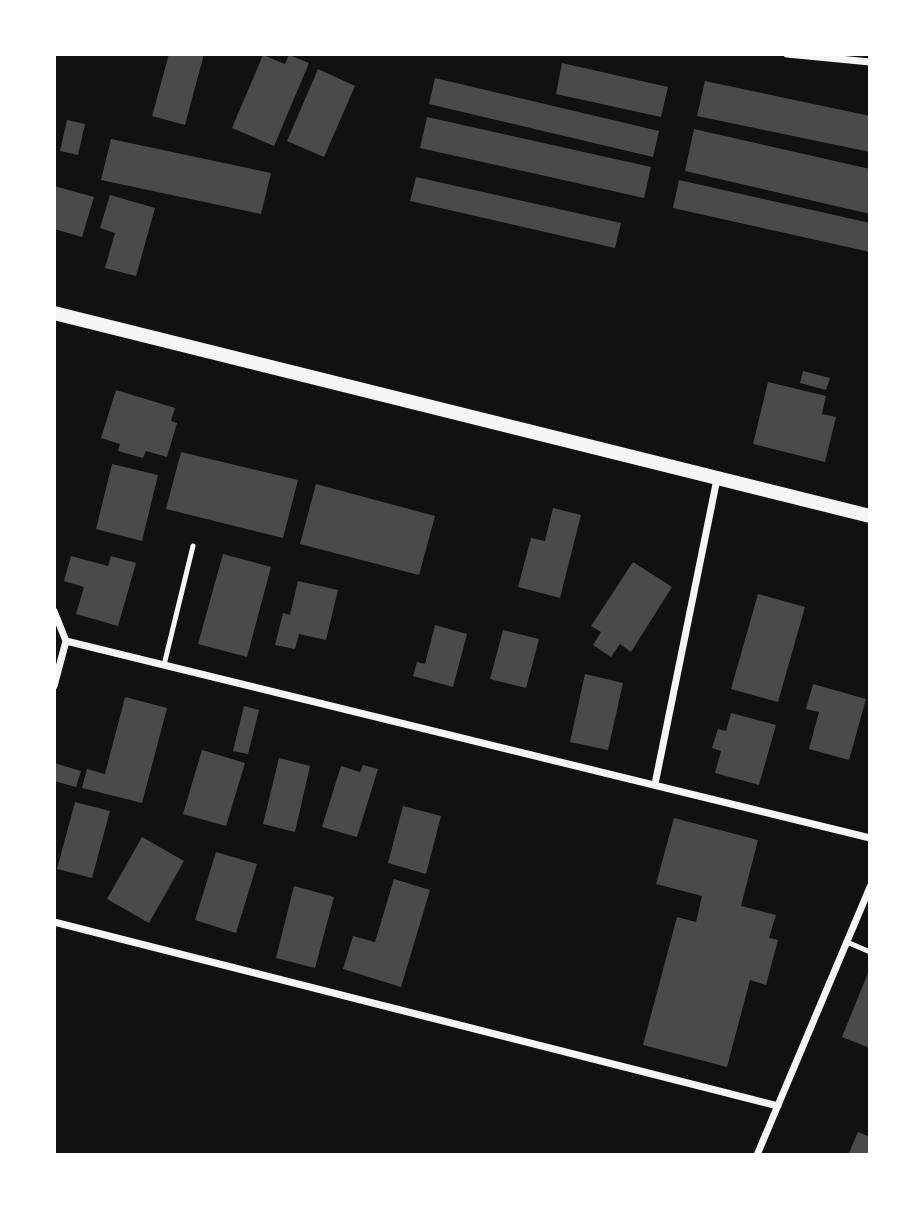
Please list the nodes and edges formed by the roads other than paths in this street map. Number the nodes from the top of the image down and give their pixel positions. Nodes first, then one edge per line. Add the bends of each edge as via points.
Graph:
1 (787, 54) edge
2 (870, 62) edge
3 (54, 313) edge
4 (717, 479) junction
5 (870, 516) edge
6 (193, 546) dead end
7 (54, 611) edge
8 (65, 641) junction
9 (164, 665) junction
10 (54, 686) edge
11 (655, 784) junction
12 (870, 838) edge
13 (870, 887) edge
14 (54, 922) edge
15 (846, 942) junction
16 (870, 952) edge
17 (778, 1106) junction
18 (757, 1155) edge

1 - 2 street
3 - 4 main road
4 - 5 main road
4 - 11 street
6 - 9 lane
7 - 8 street
8 - 9 street
8 - 10 street
9 - 11 street
11 - 12 street
13 - 15 street
14 - 17 street
15 - 16 lane
15 - 17 street
17 - 18 street

